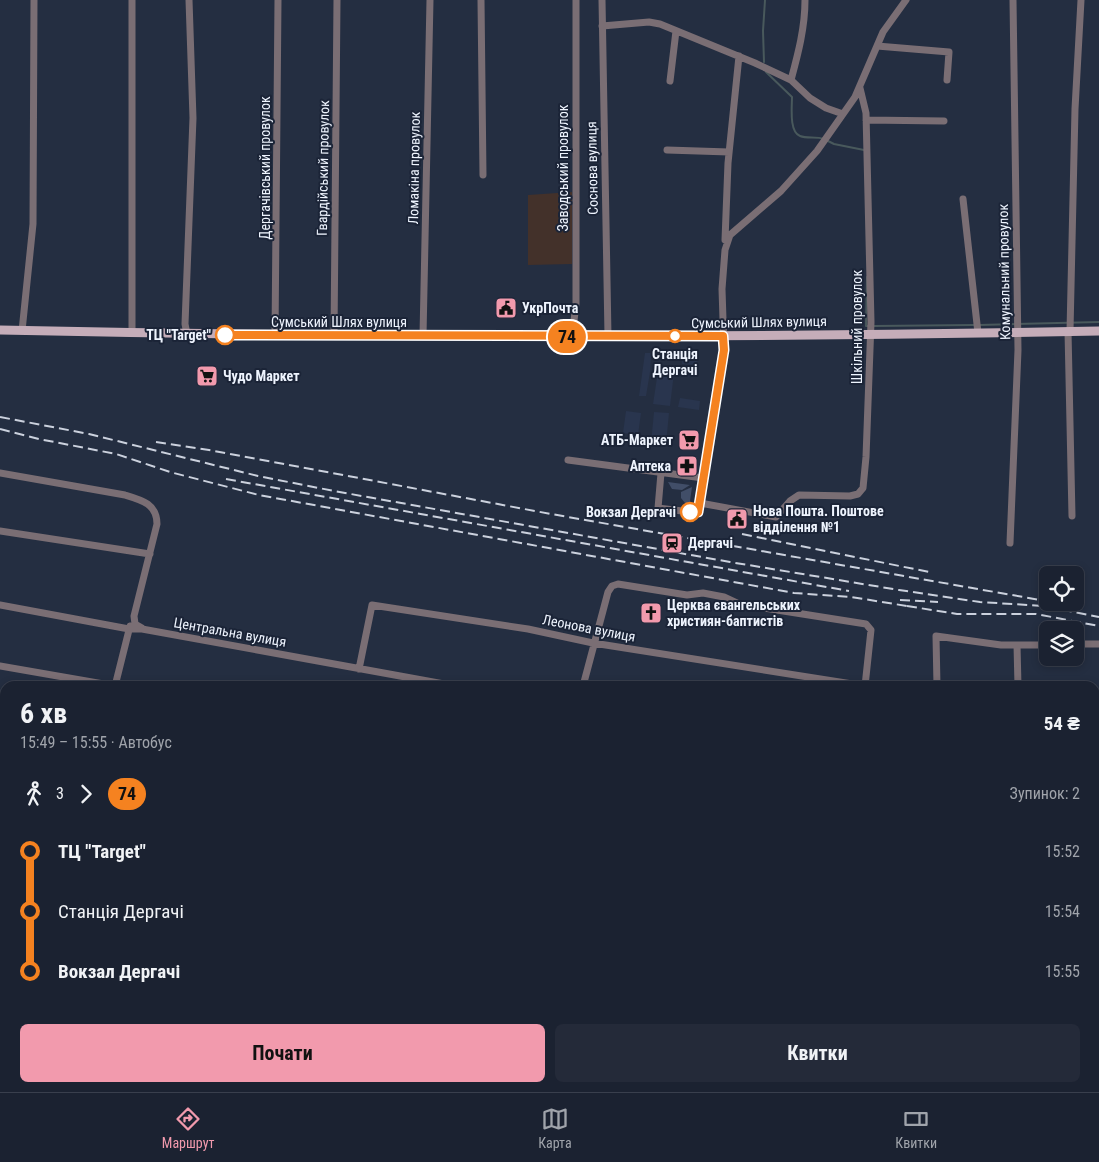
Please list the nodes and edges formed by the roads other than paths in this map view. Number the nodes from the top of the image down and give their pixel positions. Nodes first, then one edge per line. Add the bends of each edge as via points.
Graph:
1 (34, 0) edge
2 (132, 0) edge
3 (189, 0) edge
4 (278, 0) edge
5 (337, 0) edge
6 (430, 0) edge
7 (481, 0) edge
8 (576, 0) edge
9 (602, 0) edge
10 (805, 0) edge
11 (906, 0) edge
12 (1013, 0) edge
13 (1081, 0) edge
14 (602, 26) junction
15 (676, 31) junction
16 (877, 46) junction
17 (740, 56) junction
18 (791, 80) junction
19 (947, 80) dead end
20 (670, 81) dead end
21 (860, 88) junction
22 (843, 114) junction
23 (866, 120) junction
24 (944, 122) dead end
25 (668, 150) dead end
26 (729, 152) junction
27 (483, 175) dead end
28 (964, 199) dead end
29 (725, 250) junction
30 (0, 330) edge
31 (22, 331) junction
32 (1069, 331) junction
33 (1099, 331) edge
34 (1017, 332) junction
35 (132, 333) junction
36 (978, 333) junction
37 (187, 334) junction
38 (871, 334) junction
39 (276, 336) junction
40 (334, 336) junction
41 (424, 336) junction
42 (608, 336) junction
43 (723, 336) junction
44 (572, 337) junction
45 (568, 460) dead end
46 (661, 472) junction
47 (0, 473) edge
48 (703, 478) junction
49 (700, 503) junction
50 (1072, 516) dead end
51 (0, 530) edge
52 (1010, 543) dead end
53 (150, 554) junction
54 (0, 605) edge
55 (134, 616) junction
56 (142, 628) junction
57 (129, 629) junction
58 (593, 643) junction
59 (1084, 644) edge
60 (1099, 644) edge
61 (1017, 645) junction
62 (1039, 645) edge
63 (0, 666) edge
64 (359, 669) junction
65 (86, 681) edge
66 (116, 681) edge
67 (413, 681) edge
68 (584, 681) edge
69 (833, 681) edge
70 (865, 681) edge
71 (937, 681) edge
72 (1018, 681) edge

1 - 31 street via 33,224
2 - 35 street
3 - 37 street via 193,118
4 - 39 street, Дергачівський провулок
5 - 40 street, Гвардійський провулок
6 - 41 street, Ломакіна провулок
7 - 27 street
8 - 44 street, Заводський провулок via 576,304
9 - 14 street, Соснова вулиця
10 - 18 street via 799,53
11 - 16 street
12 - 34 street, Комунальний провулок
13 - 32 street
14 - 15 street via 649,22
14 - 42 street, Соснова вулиця
15 - 17 street
15 - 20 street
16 - 19 street via 949,52
16 - 21 street
17 - 18 street
17 - 26 street
18 - 22 street via 810,98
21 - 22 street
21 - 23 street, Шкільний провулок
22 - 29 street via 782,190 730,234
23 - 24 street
23 - 38 street, Шкільний провулок
25 - 26 street
26 - 29 street
28 - 36 street
29 - 43 street
30 - 31 main road, Сумський Шлях вулиця
31 - 35 main road, Сумський Шлях вулиця
32 - 33 main road, Сумський Шлях вулиця
32 - 34 main road, Сумський Шлях вулиця
32 - 50 street
34 - 36 main road, Сумський Шлях вулиця
34 - 52 street, Комунальний провулок
35 - 37 main road, Сумський Шлях вулиця
36 - 38 main road, Сумський Шлях вулиця
37 - 39 main road, Сумський Шлях вулиця
38 - 43 main road, Сумський Шлях вулиця
38 - 49 street, Шкільний провулок via 867,447 863,488 858,494 799,495 776,517
39 - 40 main road, Сумський Шлях вулиця
40 - 41 main road, Сумський Шлях вулиця
41 - 44 main road, Сумський Шлях вулиця
42 - 43 main road, Сумський Шлях вулиця
42 - 44 main road, Сумський Шлях вулиця
43 - 48 street via 724,350
45 - 46 street
46 - 48 street
46 - 49 street via 658,508 698,512
47 - 53 street via 143,501 157,513
48 - 49 street
51 - 53 street
53 - 55 street
54 - 57 street, Центральна вулиця
55 - 56 street via 135,624
55 - 57 street
56 - 57 street, Центральна вулиця
56 - 64 street, Центральна вулиця
57 - 66 street
58 - 64 street, Леонова вулиця via 372,605
58 - 68 street
58 - 69 street, Леонова вулиця
58 - 70 street via 612,586 618,584 687,595 703,593 739,604 866,624 870,630
59 - 60 street
61 - 62 street
61 - 71 street via 936,636
61 - 72 street
63 - 65 street
64 - 67 street, Центральна вулиця

